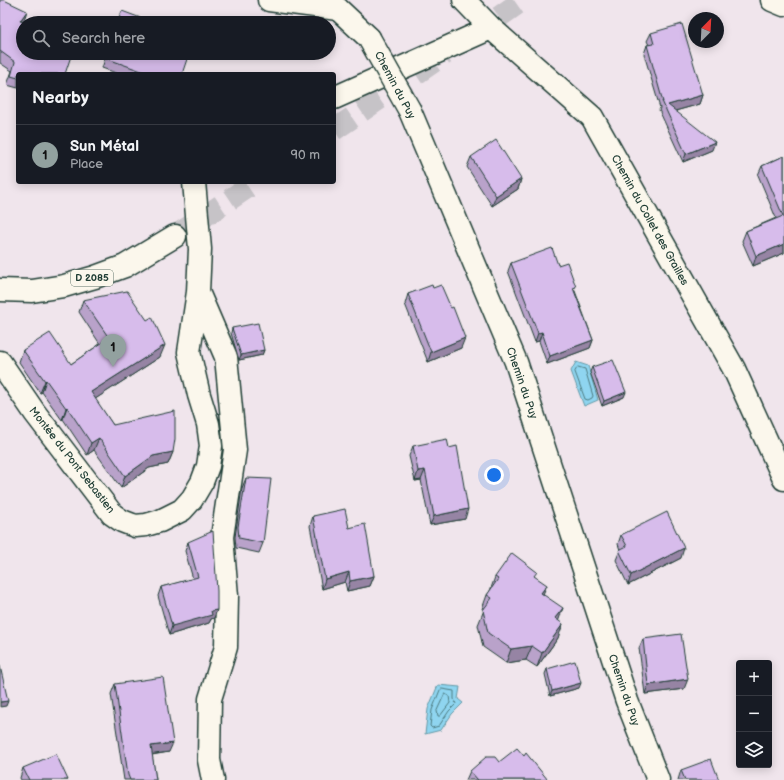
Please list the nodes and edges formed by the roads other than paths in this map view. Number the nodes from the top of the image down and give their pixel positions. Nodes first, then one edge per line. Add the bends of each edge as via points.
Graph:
1 (269, 0) edge
2 (464, 0) edge
3 (772, 0) edge
4 (341, 4) edge
5 (784, 5) edge
6 (491, 28) junction
7 (336, 97) edge
8 (194, 184) edge
9 (176, 236) tunnel mouth
10 (0, 290) edge
11 (198, 292) junction
12 (0, 362) edge
13 (784, 479) edge
14 (213, 780) edge
15 (658, 780) edge

1 - 4 street
2 - 6 street, Chemin du Collet des Grailles
3 - 5 street
4 - 15 street, Chemin du Puy, bridge via 369,38 410,111 516,362 627,702
6 - 7 street
6 - 13 street, Chemin du Collet des Grailles via 592,117 734,370
8 - 11 street, Montée du Pont Sebastien via 200,249
9 - 10 street, D 2085 via 125,266 95,277 38,290
11 - 12 street, Montée du Pont Sebastien via 189,352 208,424 211,446 208,466 192,499 182,510 160,521 135,526 112,514 35,413
11 - 14 street via 226,357 235,450 222,537 227,596 226,647 210,700 209,760

